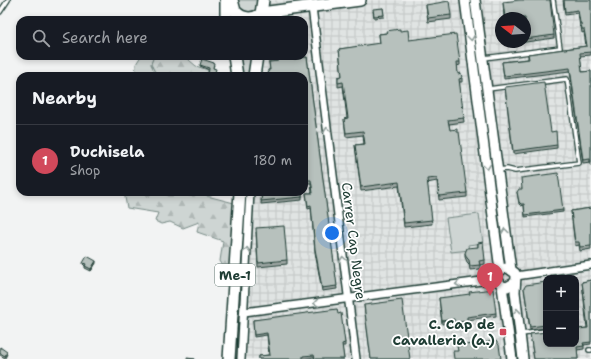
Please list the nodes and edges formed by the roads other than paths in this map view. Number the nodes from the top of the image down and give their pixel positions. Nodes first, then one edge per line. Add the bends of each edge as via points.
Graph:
1 (8, 0) edge
2 (230, 0) edge
3 (263, 0) edge
4 (360, 0) edge
5 (465, 0) edge
6 (475, 0) edge
7 (553, 0) edge
8 (312, 7) junction
9 (0, 12) edge
10 (261, 15) edge
11 (227, 16) edge
12 (231, 16) edge
13 (241, 16) edge
14 (483, 58) junction
15 (233, 60) edge
16 (257, 60) edge
17 (258, 60) edge
18 (236, 72) edge
19 (255, 72) edge
20 (259, 72) edge
21 (487, 89) junction
22 (497, 170) junction
23 (240, 196) edge
24 (250, 196) edge
25 (591, 266) edge
26 (514, 276) junction
27 (500, 278) junction
28 (348, 298) junction
29 (244, 312) junction
30 (543, 331) edge
31 (520, 334) junction
32 (229, 359) edge
33 (241, 359) edge
34 (356, 359) edge
35 (512, 359) edge
36 (523, 359) edge

1 - 9 lane
2 - 11 main road
2 - 12 main road
2 - 13 main road
3 - 10 main road
4 - 8 main road
5 -> 27 street
6 - 14 street
7 - 14 lane via 560,48
8 - 10 main road
28 -> 8 street, Carrer Cap Negre
14 - 21 street
15 - 18 main road
16 - 19 main road
17 - 20 street
21 - 22 street
21 - 22 lane via 567,79 579,163 515,171
26 -> 22 street
23 - 32 main road, Me-1
29 -> 24 street
25 - 26 street
26 - 27 street via 505,268
26 - 27 street via 507,287
31 -> 26 street
27 -> 28 street
27 - 35 street
28 -> 29 street
28 - 34 street, Carrer Cap Negre
29 - 33 street
30 - 31 lane
31 - 36 street

